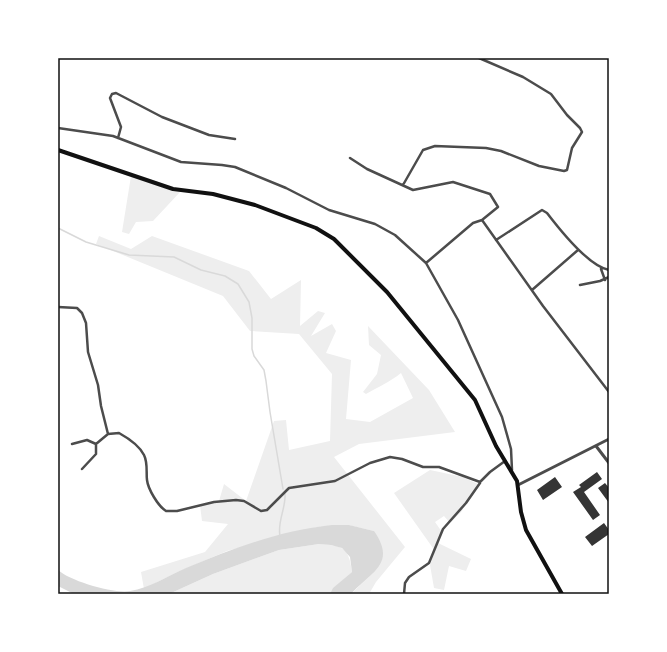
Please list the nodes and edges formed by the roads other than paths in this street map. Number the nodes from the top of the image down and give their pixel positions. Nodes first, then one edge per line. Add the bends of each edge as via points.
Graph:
1 (478, 58) edge
2 (58, 128) edge
3 (118, 138) junction
4 (235, 139) dead end
5 (58, 150) edge
6 (350, 158) dead end
7 (403, 185) junction
8 (482, 220) junction
9 (496, 240) junction
10 (578, 250) junction
11 (426, 263) junction
12 (601, 268) junction
13 (609, 270) edge
14 (609, 277) edge
15 (605, 280) junction
16 (580, 285) dead end
17 (532, 290) junction
18 (58, 307) edge
19 (609, 392) edge
20 (108, 434) junction
21 (609, 439) edge
22 (72, 444) dead end
23 (96, 444) junction
24 (596, 446) junction
25 (505, 461) junction
26 (609, 463) edge
27 (82, 469) dead end
28 (512, 471) junction
29 (480, 482) junction
30 (518, 485) junction
31 (404, 594) edge
32 (562, 594) edge

1 - 7 street via 523,77 551,94 580,128 582,132 572,148 567,170 539,166 496,149 434,146 423,150
2 - 3 street
3 - 4 street via 121,127 110,98 116,93 162,117 209,135
3 - 11 street via 181,162 222,165 251,172 329,210 386,229
5 - 25 highway via 173,189 213,194 255,205 325,233 387,292 467,389 479,407 490,435
6 - 7 street via 367,169
7 - 8 street via 415,190 453,182 490,194 498,206
8 - 9 street
8 - 11 street via 474,223
9 - 10 street via 542,210
9 - 17 street
10 - 12 street
10 - 17 street
11 - 28 street via 458,320 499,408 510,449
12 - 13 street
12 - 15 street
14 - 15 street
15 - 16 street
17 - 19 street
18 - 20 street via 77,308 85,318 88,352
20 - 23 street
20 - 29 street via 119,433 141,452 146,462 148,484 160,506 169,512 236,500 244,501 261,511 267,510 289,488 334,481 370,462 390,457 423,467 439,467
21 - 24 street
22 - 23 street via 90,440
23 - 27 street via 96,454
24 - 26 street
24 - 30 street
25 - 28 highway
25 - 29 street
28 - 30 highway
29 - 31 street via 443,529 429,563 409,577
30 - 32 highway via 526,530

